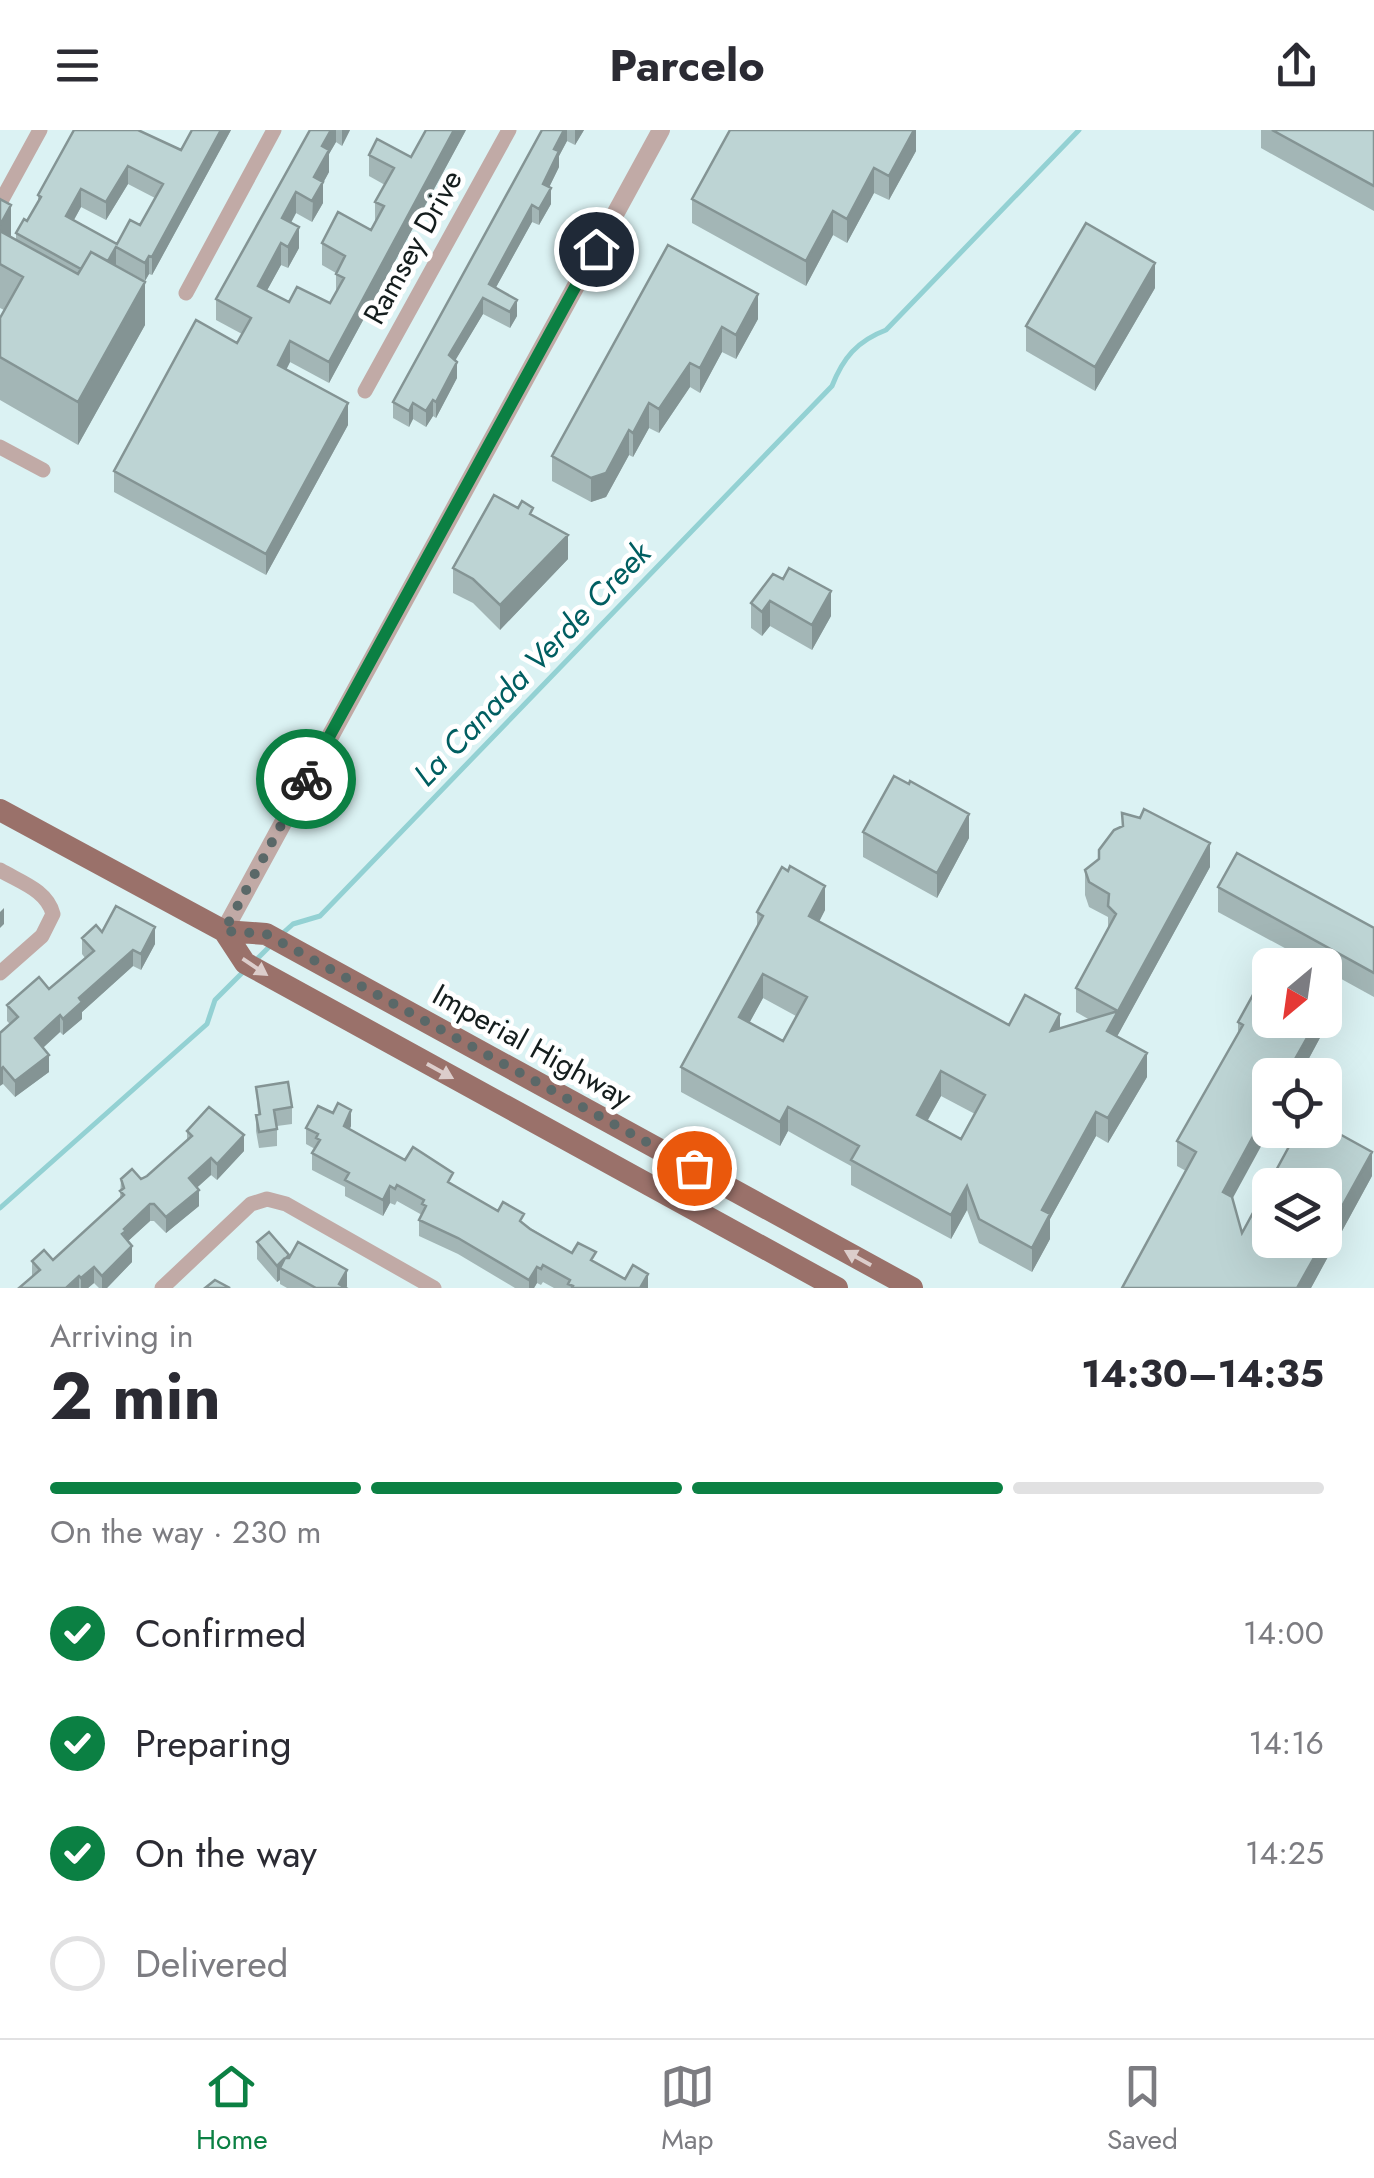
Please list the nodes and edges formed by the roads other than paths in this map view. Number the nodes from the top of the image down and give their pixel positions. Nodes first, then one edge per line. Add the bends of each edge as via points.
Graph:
1 (40, 130) edge
2 (274, 130) edge
3 (509, 130) edge
4 (661, 130) edge
5 (0, 203) edge
6 (186, 292) dead end
7 (364, 392) dead end
8 (0, 447) edge
9 (43, 470) dead end
10 (0, 810) edge
11 (0, 870) edge
12 (229, 934) junction
13 (0, 973) edge
14 (162, 1288) edge
15 (434, 1288) edge
16 (837, 1288) edge
17 (912, 1288) edge

1 - 5 street
2 - 6 street
3 - 7 street, Ramsey Drive
4 - 12 street
8 - 9 street
10 - 12 main road, Imperial Highway
11 - 13 street via 42,894 52,908 42,936
12 -> 16 main road, Imperial Highway via 245,964
17 -> 12 main road, Imperial Highway via 266,934
14 - 15 street via 252,1204 267,1199

